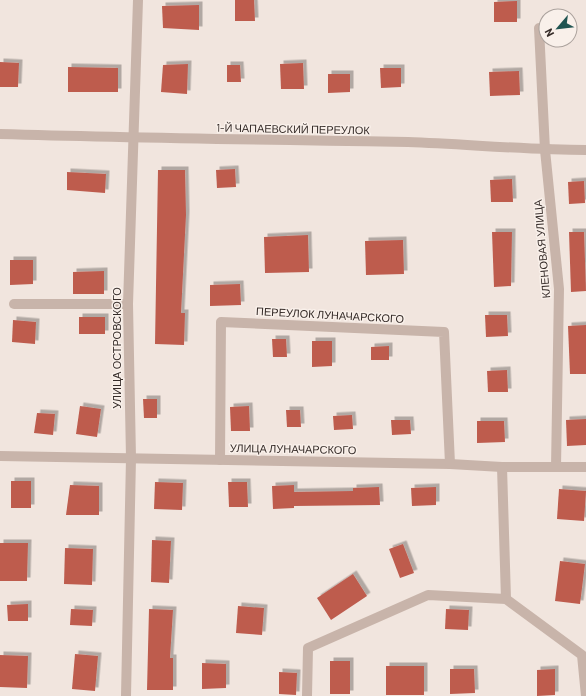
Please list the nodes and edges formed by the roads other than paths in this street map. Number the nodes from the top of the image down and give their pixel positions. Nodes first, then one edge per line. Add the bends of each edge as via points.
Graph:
1 (138, 0) edge
2 (540, 48) edge
3 (0, 134) edge
4 (134, 138) junction
5 (545, 150) junction
6 (586, 150) edge
7 (14, 304) dead end
8 (128, 304) junction
9 (0, 456) edge
10 (131, 458) junction
11 (220, 460) junction
12 (450, 464) junction
13 (502, 467) junction
14 (556, 467) junction
15 (586, 467) edge
16 (506, 599) junction
17 (584, 655) edge
18 (126, 696) edge
19 (306, 696) edge
20 (586, 696) edge

1 - 4 street, УЛИЦА ОСТРОВСКОГО
2 - 5 street, КЛЕНОВАЯ УЛИЦА
3 - 4 street, 1-Й ЧАПАЕВСКИЙ ПЕРЕУЛОК
4 - 5 street, 1-Й ЧАПАЕВСКИЙ ПЕРЕУЛОК via 410,142
4 - 8 street, УЛИЦА ОСТРОВСКОГО
5 - 6 street, 1-Й ЧАПАЕВСКИЙ ПЕРЕУЛОК
5 - 14 street, КЛЕНОВАЯ УЛИЦА via 558,289
7 - 8 street
8 - 10 street, УЛИЦА ОСТРОВСКОГО
9 - 10 street, УЛИЦА ЛУНАЧАРСКОГО
10 - 11 street, УЛИЦА ЛУНАЧАРСКОГО
10 - 18 street, УЛИЦА ОСТРОВСКОГО
11 - 12 street, УЛИЦА ЛУНАЧАРСКОГО
11 - 12 street, ПЕРЕУЛОК ЛУНАЧАРСКОГО via 221,322 444,332
12 - 13 street, УЛИЦА ЛУНАЧАРСКОГО
13 - 14 street, УЛИЦА ЛУНАЧАРСКОГО
13 - 16 street
14 - 15 street, УЛИЦА ЛУНАЧАРСКОГО
16 - 17 street
16 - 19 street via 428,596 308,648
17 - 20 street

